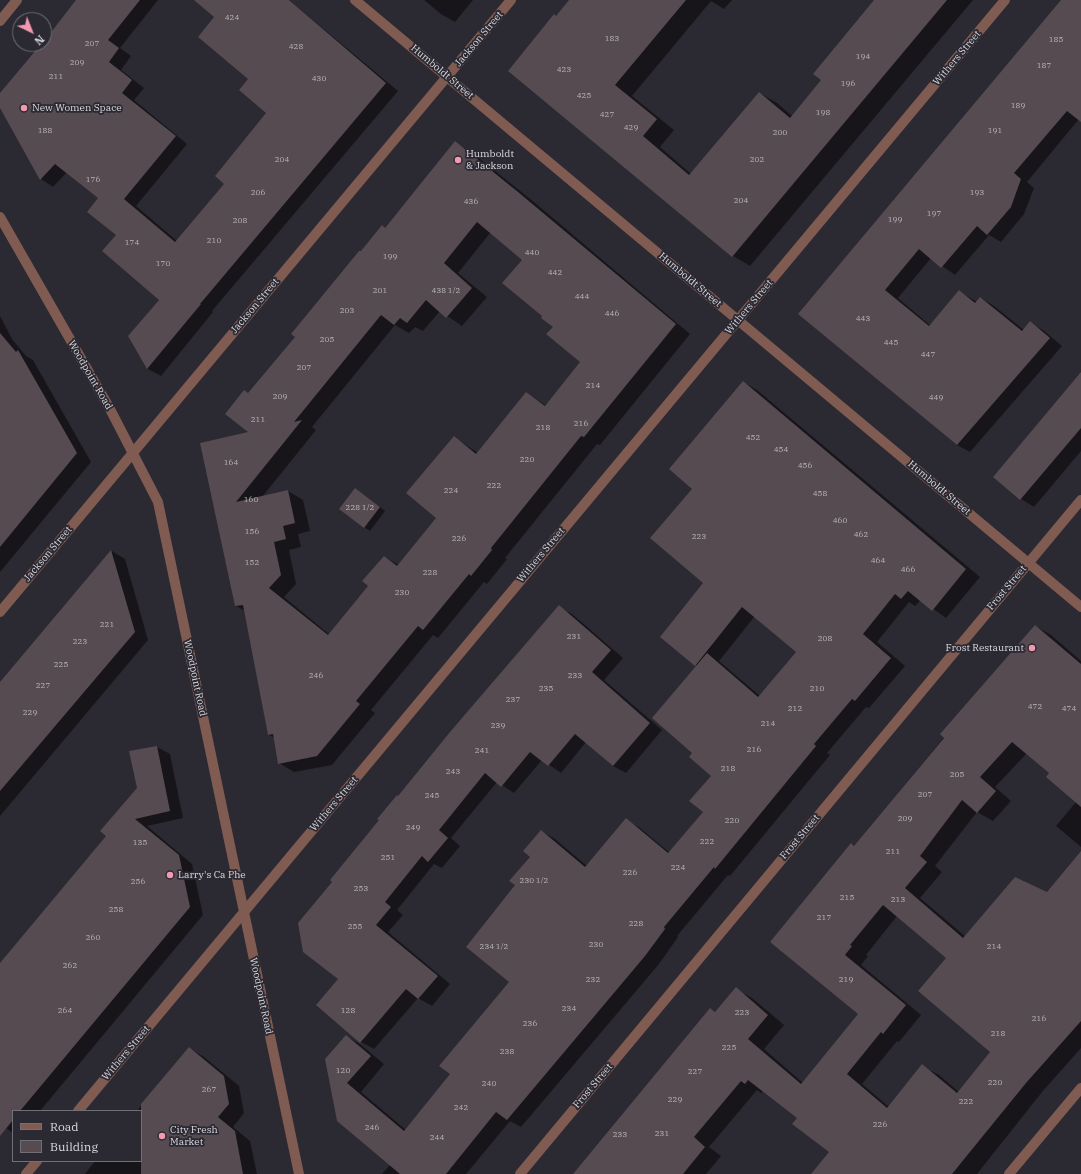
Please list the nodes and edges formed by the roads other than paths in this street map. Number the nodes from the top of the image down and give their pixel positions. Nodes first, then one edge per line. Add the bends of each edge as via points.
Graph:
1 (17, 0) edge
2 (355, 0) edge
3 (511, 0) edge
4 (1005, 0) edge
5 (0, 21) edge
6 (447, 76) junction
7 (0, 217) edge
8 (738, 320) junction
9 (133, 453) junction
10 (1081, 500) edge
11 (1028, 563) junction
12 (1081, 607) edge
13 (0, 612) edge
14 (243, 912) junction
15 (1079, 1094) edge
16 (79, 1110) edge
17 (36, 1162) edge
18 (26, 1174) edge
19 (299, 1174) edge
20 (520, 1174) edge
21 (1009, 1174) edge

1 - 5 street
2 - 6 street, Humboldt Street
3 - 6 street, Jackson Street
4 - 8 street, Withers Street
6 - 8 street, Humboldt Street
6 - 9 street, Jackson Street
7 - 9 street, Woodpoint Road
8 - 11 street, Humboldt Street
8 - 14 street, Withers Street
9 - 13 street, Jackson Street
9 - 14 street, Woodpoint Road via 158,502
10 - 11 street, Frost Street
11 - 12 street, Humboldt Street
11 - 20 street, Frost Street
14 - 16 street, Withers Street
14 - 19 street, Woodpoint Road
15 - 21 street
17 - 18 street

